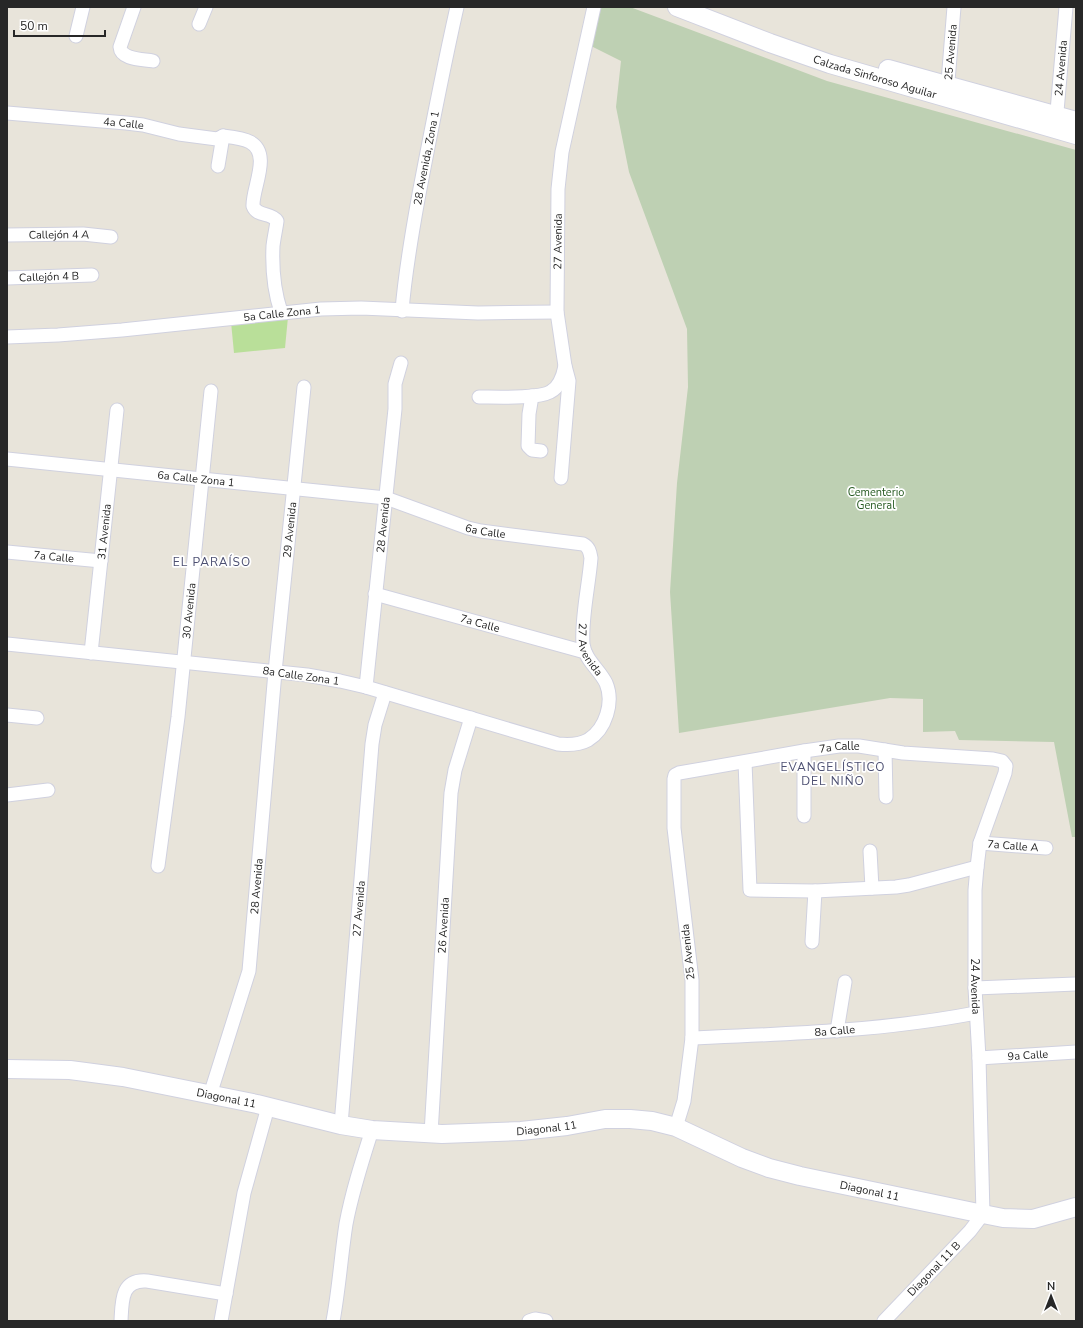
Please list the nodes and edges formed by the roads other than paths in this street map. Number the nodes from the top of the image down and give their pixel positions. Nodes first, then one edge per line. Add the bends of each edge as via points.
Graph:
1 (83, 7) edge
2 (134, 7) edge
3 (206, 7) edge
4 (457, 7) edge
5 (594, 7) edge
6 (677, 7) edge
7 (711, 7) edge
8 (954, 7) edge
9 (1066, 7) edge
10 (199, 24) dead end
11 (76, 36) dead end
12 (153, 61) dead end
13 (947, 91) junction
14 (7, 113) edge
15 (1076, 121) edge
16 (1056, 123) junction
17 (1076, 135) edge
18 (223, 136) junction
19 (218, 166) dead end
20 (7, 235) edge
21 (112, 237) dead end
22 (92, 275) dead end
23 (7, 278) edge
24 (402, 311) junction
25 (280, 312) junction
26 (557, 312) junction
27 (7, 337) edge
28 (401, 363) dead end
29 (565, 366) junction
30 (304, 387) dead end
31 (211, 391) dead end
32 (532, 396) junction
33 (479, 397) dead end
34 (117, 410) dead end
35 (541, 451) dead end
36 (7, 459) edge
37 (110, 470) junction
38 (561, 478) dead end
39 (202, 480) junction
40 (294, 489) junction
41 (386, 498) junction
42 (588, 548) joint
43 (7, 552) edge
44 (101, 561) junction
45 (375, 594) junction
46 (7, 644) edge
47 (585, 652) junction
48 (91, 653) junction
49 (183, 662) junction
50 (275, 672) junction
51 (366, 687) junction
52 (385, 693) junction
53 (7, 715) edge
54 (37, 718) dead end
55 (471, 718) junction
56 (587, 740) joint
57 (886, 750) junction
58 (804, 751) junction
59 (745, 762) junction
60 (1005, 763) joint
61 (675, 775) joint
62 (48, 790) dead end
63 (7, 795) edge
64 (886, 797) dead end
65 (804, 816) dead end
66 (980, 842) junction
67 (1046, 848) dead end
68 (870, 851) dead end
69 (158, 866) dead end
70 (977, 867) junction
71 (872, 888) junction
72 (815, 891) junction
73 (812, 942) dead end
74 (845, 982) dead end
75 (1076, 984) edge
76 (976, 988) junction
77 (976, 1013) junction
78 (836, 1031) junction
79 (692, 1038) junction
80 (1076, 1052) edge
81 (979, 1058) junction
82 (7, 1069) edge
83 (210, 1095) junction
84 (268, 1107) junction
85 (341, 1125) junction
86 (676, 1127) junction
87 (372, 1130) junction
88 (432, 1134) junction
89 (1076, 1207) edge
90 (983, 1214) junction
91 (226, 1294) junction
92 (888, 1319) edge
93 (121, 1321) edge
94 (221, 1321) edge
95 (333, 1321) edge
96 (529, 1321) edge
97 (546, 1321) edge

1 - 11 street
2 - 12 street via 120,51 129,57
3 - 10 street
4 - 24 street, 28 Avenida, Zona 1 via 404,278
5 - 26 street, 27 Avenida via 561,164 557,215
6 - 13 street, Calzada Sinforoso Aguilar via 830,64
7 - 13 street, Calzada Sinforoso Aguilar via 813,47 894,70
8 - 13 street, 25 Avenida
9 - 16 street, 24 Avenida
13 - 16 street, Calzada Sinforoso Aguilar
14 - 18 street, 4a Calle via 126,123 217,139
15 - 16 street, Calzada Sinforoso Aguilar
16 - 17 street, Calzada Sinforoso Aguilar
18 - 19 street
18 - 25 street, 4a Calle via 250,142 255,145 260,157 261,167 253,202 254,209 259,213 274,217 277,221 273,244 274,275
20 - 21 street, Callejón 4 A via 83,234
22 - 23 street, Callejón 4 B
24 - 25 street, 5a Calle Zona 1 via 339,308
24 - 26 street, 5a Calle Zona 1
25 - 27 street, 5a Calle Zona 1 via 115,331
26 - 29 street, 27 Avenida
28 - 41 street, 28 Avenida via 395,384
29 - 32 street via 561,381 556,387 550,392
29 - 38 street, 27 Avenida via 569,392
30 - 40 street, 29 Avenida
31 - 39 street, 30 Avenida
32 - 33 street
32 - 35 street via 527,441 532,450
34 - 37 street, 31 Avenida
36 - 37 street, 6a Calle Zona 1
37 - 39 street, 6a Calle Zona 1
37 - 44 street, 31 Avenida
39 - 40 street, 6a Calle Zona 1
39 - 49 street, 30 Avenida
40 - 41 street, 6a Calle Zona 1
40 - 50 street, 29 Avenida
41 - 42 street, 6a Calle via 474,530 580,543
41 - 45 street, 28 Avenida
42 - 47 street, 27 Avenida via 591,558 583,626
43 - 44 street, 7a Calle
44 - 48 street, 31 Avenida
45 - 47 street, 7a Calle
45 - 51 street, 28 Avenida
46 - 48 street, 8a Calle Zona 1
47 - 56 street, 27 Avenida via 608,691 606,716 595,735
48 - 49 street, 8a Calle Zona 1
49 - 50 street, 8a Calle Zona 1
49 - 69 street, 30 Avenida
50 - 51 street, 8a Calle Zona 1 via 307,675
50 - 83 street, 28 Avenida via 250,971
51 - 52 street, 8a Calle Zona 1
52 - 55 street, 8a Calle Zona 1
52 - 85 street, 27 Avenida via 372,744
53 - 54 street
55 - 56 street, 8a Calle Zona 1 via 558,744 569,745
55 - 88 street, 26 Avenida via 456,764 451,793
57 - 58 street, 7a Calle via 839,746
57 - 60 street, 7a Calle via 993,759
57 - 64 street
58 - 59 street, 7a Calle
58 - 65 street
59 - 61 street, 7a Calle
59 - 72 street via 750,890
60 - 66 street, 24 Avenida via 1005,773
61 - 79 street, 25 Avenida via 674,828 692,972
62 - 63 street
66 - 67 street, 7a Calle A
66 - 70 street, 24 Avenida
68 - 71 street
70 - 71 street via 909,885
70 - 76 street, 24 Avenida
71 - 72 street
72 - 73 street
74 - 78 street
75 - 76 street
76 - 77 street, 24 Avenida
77 - 78 street, 8a Calle via 914,1024
77 - 81 street, 24 Avenida
78 - 79 street, 8a Calle
79 - 86 street, 25 Avenida via 684,1100
80 - 81 street, 9a Calle
81 - 90 street, 24 Avenida
82 - 83 street, Diagonal 11 via 94,1072
83 - 84 street, Diagonal 11
84 - 85 street, Diagonal 11
84 - 91 street via 244,1193
85 - 87 street, Diagonal 11
86 - 88 street, Diagonal 11 via 630,1118 521,1131
86 - 90 street, Diagonal 11 via 742,1158 784,1172
87 - 88 street, Diagonal 11
87 - 95 street via 355,1184 348,1218
89 - 90 street, Diagonal 11 via 1033,1219
90 - 92 street, Diagonal 11 B
91 - 93 street via 136,1281 124,1294
91 - 94 street
96 - 97 street

